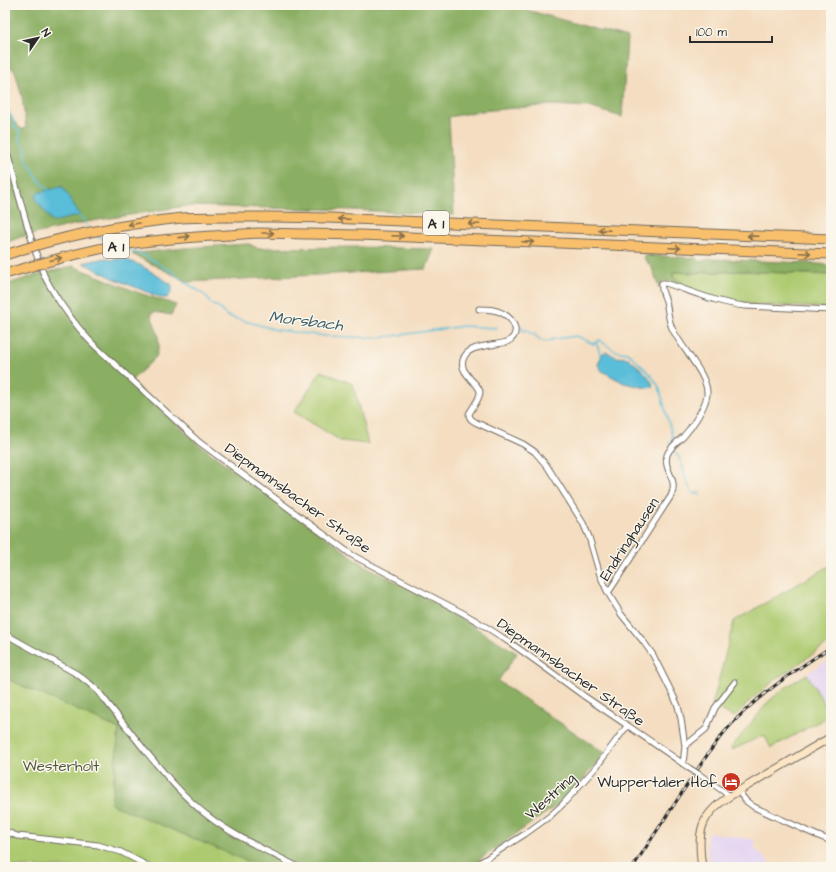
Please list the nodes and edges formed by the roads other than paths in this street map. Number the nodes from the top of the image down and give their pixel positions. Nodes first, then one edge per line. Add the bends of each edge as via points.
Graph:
1 (5, 146) edge
2 (831, 238) edge
3 (830, 254) edge
4 (5, 255) edge
5 (5, 274) edge
6 (480, 308) dead end
7 (831, 310) edge
8 (608, 593) junction
9 (5, 634) edge
10 (734, 682) dead end
11 (627, 726) junction
12 (831, 737) edge
13 (685, 746) junction
14 (685, 765) junction
15 (738, 791) junction
16 (730, 796) junction
17 (5, 832) edge
18 (831, 841) edge
19 (150, 867) edge
20 (298, 867) edge
21 (473, 867) edge
22 (702, 867) edge

1 - 11 street, Diepmannsbacher Straße via 29,233 44,275 70,318 83,334 199,442 352,555 478,621
2 -> 4 highway, A 1, bridge via 270,216 184,218 135,224 57,240
5 -> 3 highway, A 1, bridge via 35,264 113,246 229,234 360,235
6 - 8 street, Endringhausen via 506,315 516,332 507,342 470,350 465,355 462,364 464,370 480,392 468,414 477,423 523,444 540,457 585,527
7 - 8 street, Endringhausen via 744,306 662,283 672,328 702,375 707,394 695,421 669,450 666,461 674,490
8 - 13 street via 650,651 667,682 678,706
9 - 20 street via 77,674 98,690 158,766 207,815 228,830
10 - 13 street via 715,708 706,729
11 - 14 street, Diepmannsbacher Straße
11 - 21 street, Westring via 594,770 550,816
12 - 15 street
13 - 14 street
14 - 16 street, Diepmannsbacher Straße, bridge
15 - 16 street
15 - 18 street via 754,807
16 - 22 street via 711,811 701,829 699,844
17 - 19 street via 17,836 98,844

